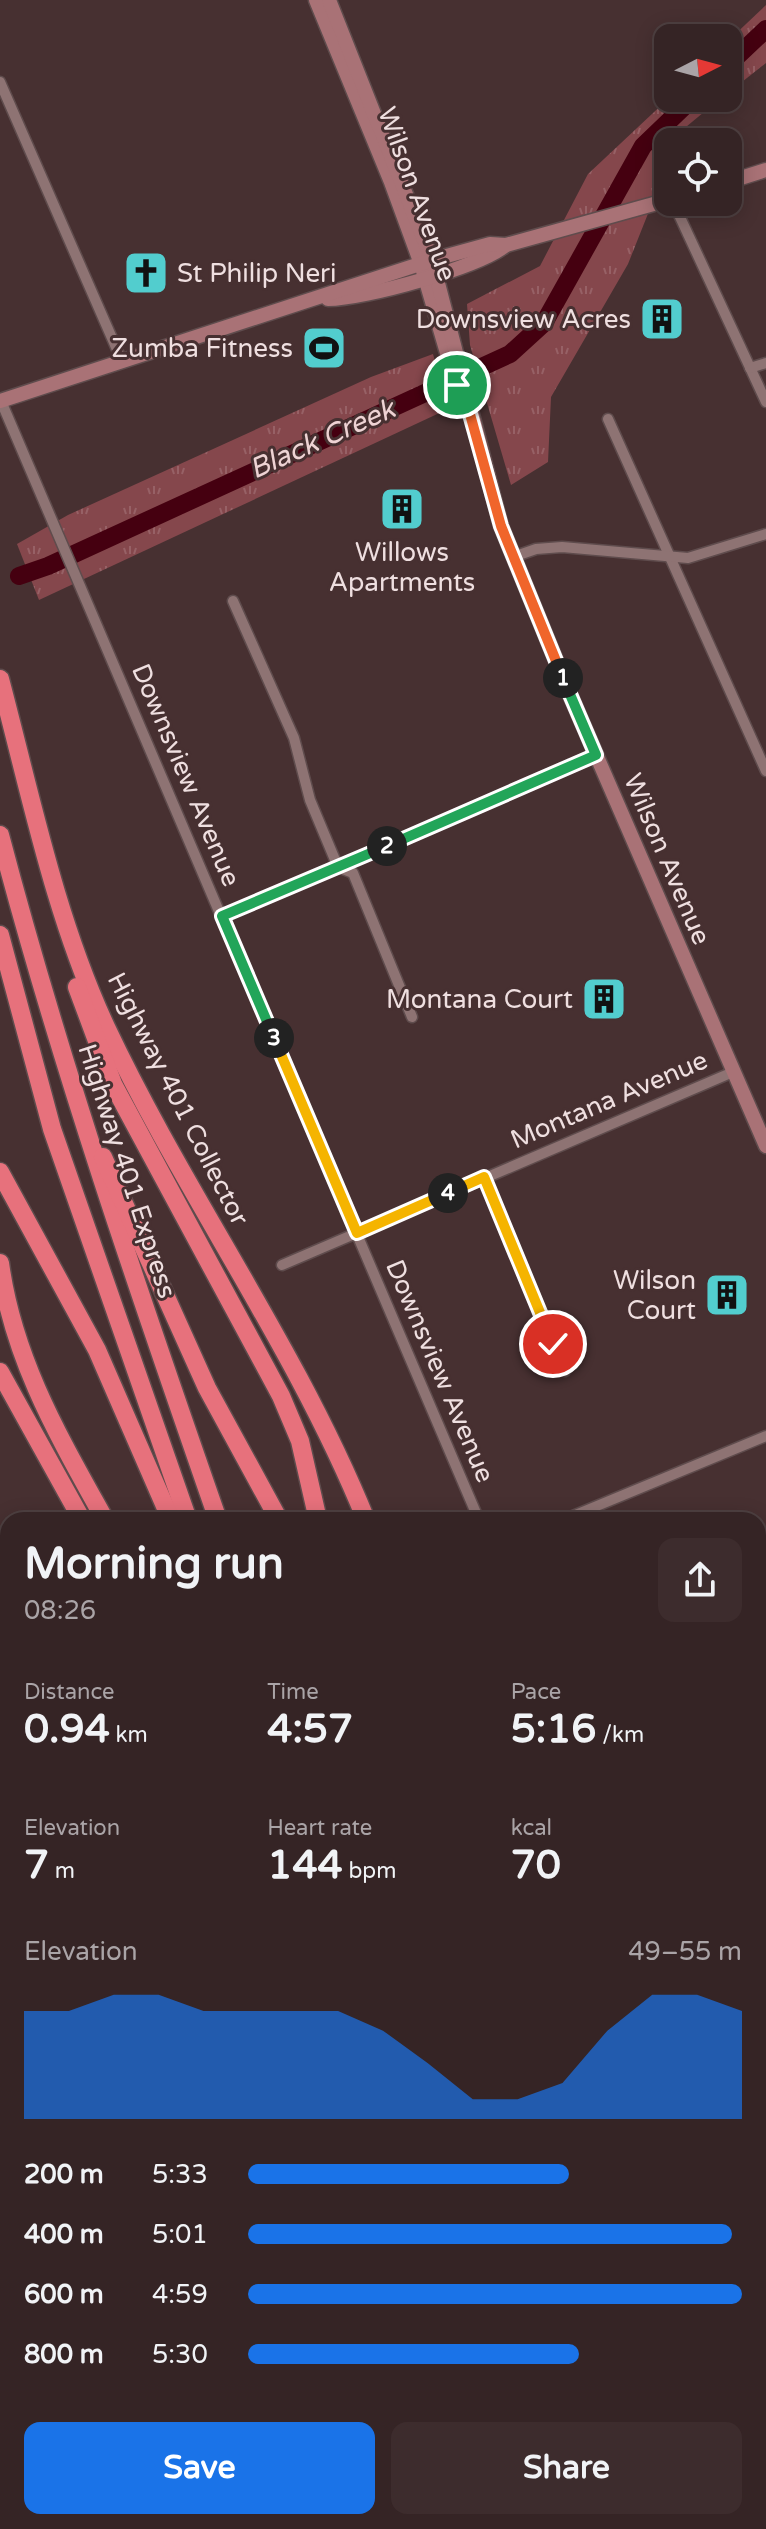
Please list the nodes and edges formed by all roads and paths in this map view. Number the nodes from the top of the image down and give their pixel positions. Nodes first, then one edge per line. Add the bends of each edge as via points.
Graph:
1 (316, 0) edge
2 (329, 0) edge
3 (0, 82) edge
4 (766, 170) edge
5 (742, 178) edge
6 (654, 205) edge
7 (677, 216) edge
8 (428, 268) junction
9 (122, 361) junction
10 (766, 363) edge
11 (750, 368) junction
12 (1, 401) edge
13 (766, 402) edge
14 (608, 419) dead end
15 (766, 534) edge
16 (513, 557) junction
17 (673, 558) junction
18 (233, 601) dead end
19 (0, 679) edge
20 (596, 755) junction
21 (766, 771) edge
22 (0, 835) edge
23 (338, 867) junction
24 (222, 916) junction
25 (0, 935) edge
26 (68, 937) junction
27 (412, 1017) dead end
28 (733, 1072) junction
29 (74, 1096) junction
30 (766, 1146) edge
31 (0, 1172) edge
32 (484, 1177) junction
33 (357, 1233) junction
34 (0, 1263) edge
35 (282, 1265) dead end
36 (565, 1371) dead end
37 (0, 1372) edge
38 (766, 1436) edge
39 (78, 1512) edge
40 (101, 1512) edge
41 (168, 1512) edge
42 (185, 1512) edge
43 (215, 1512) edge
44 (275, 1512) edge
45 (316, 1512) edge
46 (362, 1512) edge
47 (476, 1512) edge
48 (582, 1512) edge

1 - 8 main road, Wilson Avenue
2 - 8 main road, Wilson Avenue
3 - 9 street
4 - 5 main road
6 - 8 main road via 506,245 494,255
7 - 11 street
8 - 9 main road via 341,299 322,299
8 - 16 main road, Wilson Avenue
9 - 12 main road
10 - 11 street
11 - 13 street
12 - 24 street, Downsview Avenue
14 - 17 street
15 - 17 street via 698,556
16 - 17 street via 562,547
16 - 20 main road, Wilson Avenue
17 - 21 street
18 - 23 street via 294,738 310,800
19 - 26 highway, Highway 401 Collector
20 - 23 street
20 - 28 main road, Wilson Avenue
22 - 29 highway, Highway 401 Express
23 - 24 street
23 - 27 street via 353,873
24 - 33 street, Downsview Avenue
25 - 42 highway, Highway 401 Express via 52,1129
26 - 45 highway via 71,970 113,1084 281,1396 300,1441
26 - 46 highway, Highway 401 Collector via 106,1027 317,1412
28 - 30 main road, Wilson Avenue
28 - 32 street, Montana Avenue
29 - 43 highway, Highway 401 Express
29 - 44 highway via 207,1388
31 - 41 highway via 97,1350
32 - 33 street, Montana Avenue
32 - 36 street
33 - 35 street, Montana Avenue
33 - 47 street, Downsview Avenue
34 - 40 highway via 16,1338 34,1389
37 - 39 highway
38 - 48 street

